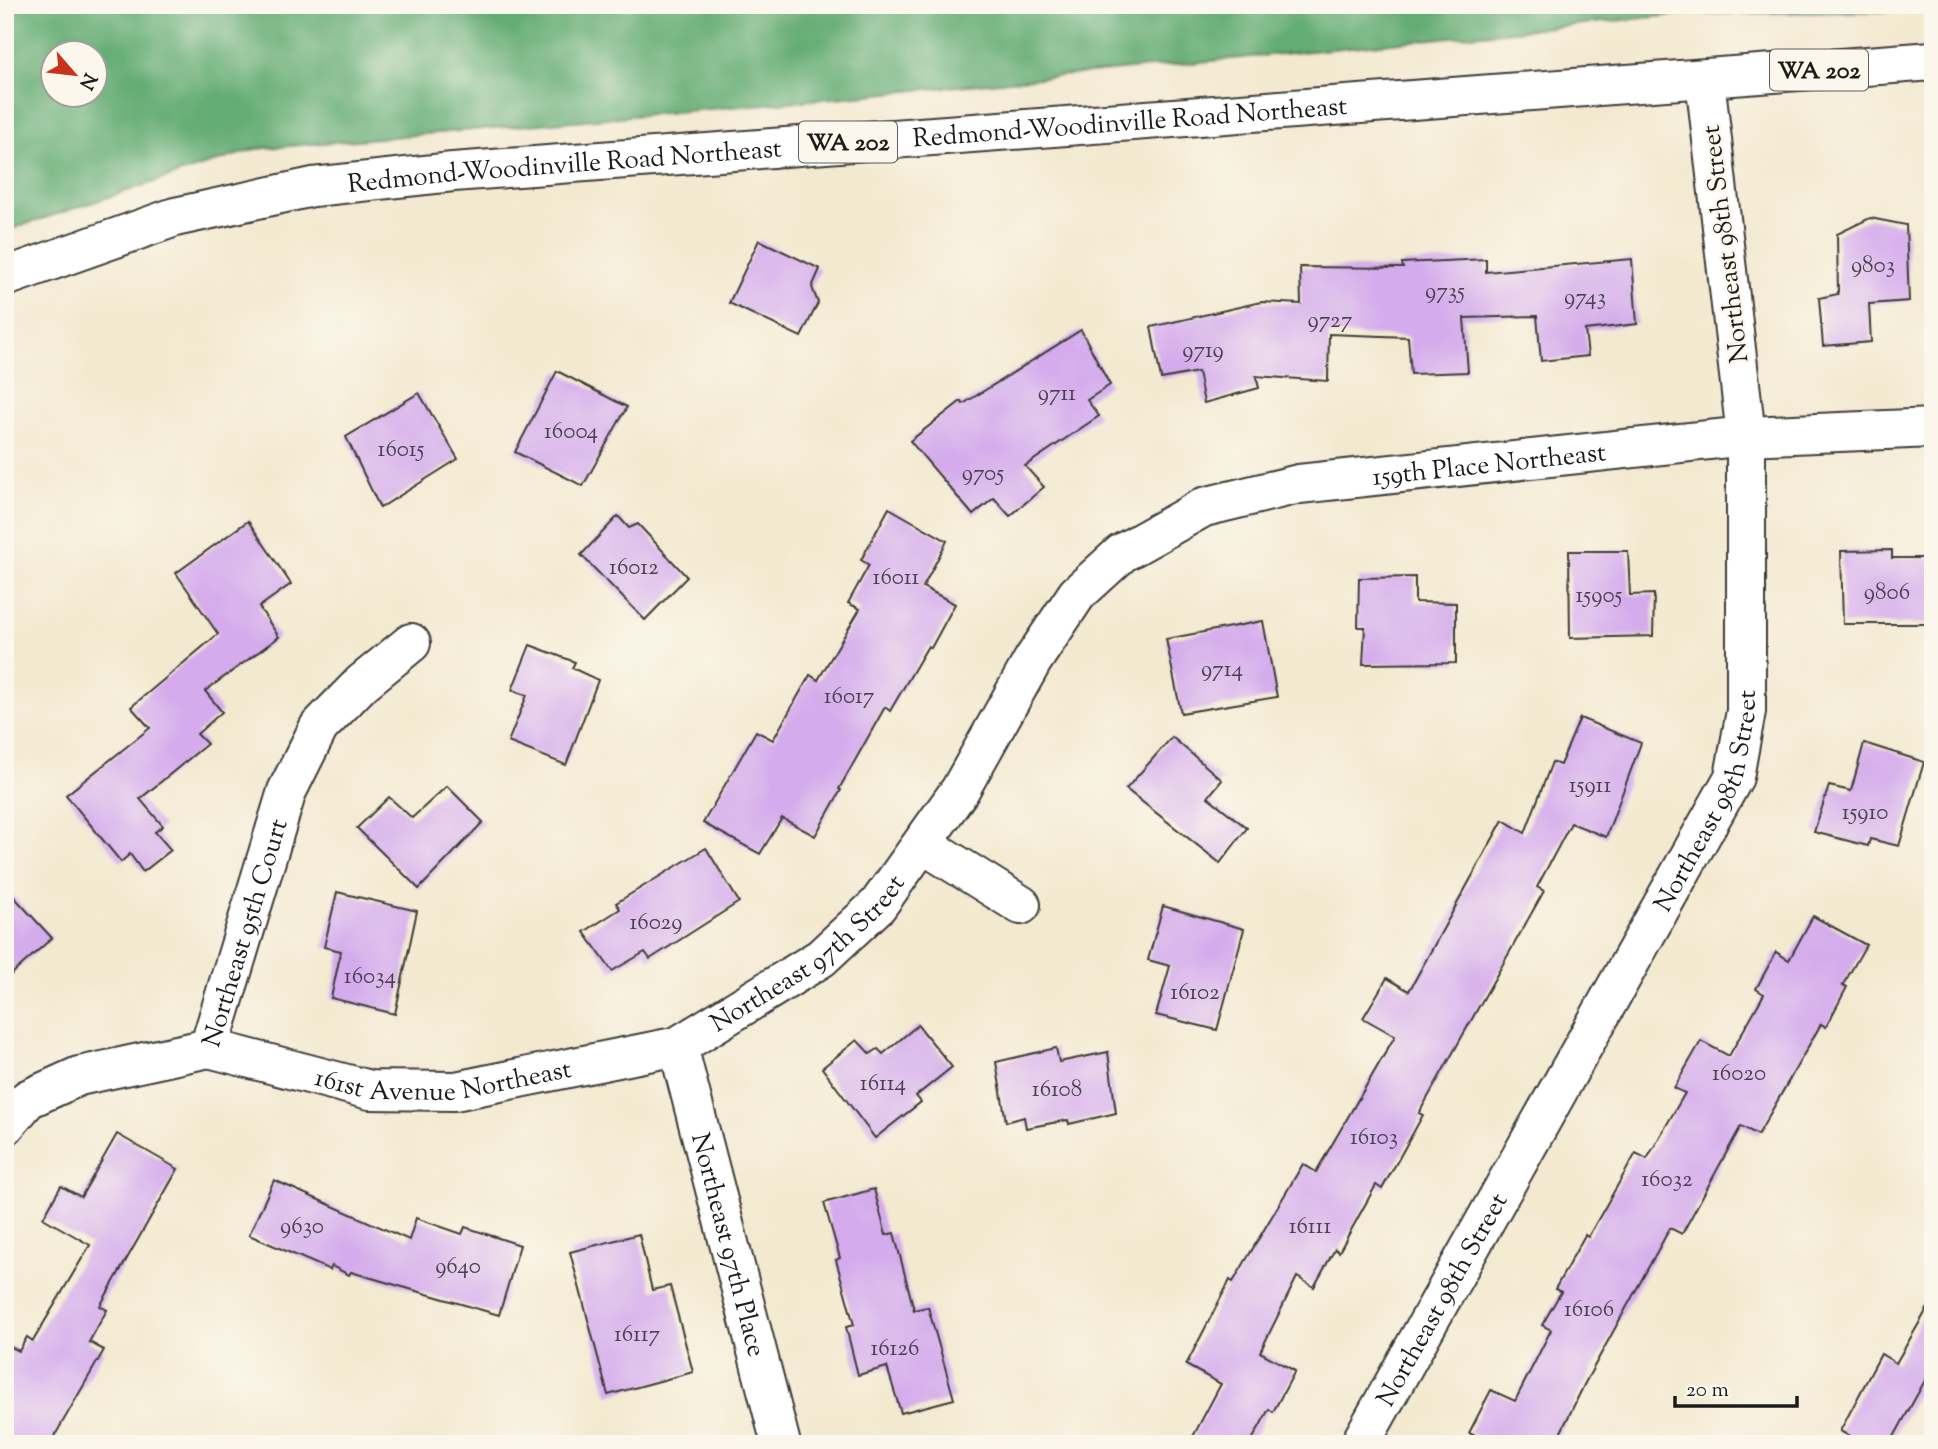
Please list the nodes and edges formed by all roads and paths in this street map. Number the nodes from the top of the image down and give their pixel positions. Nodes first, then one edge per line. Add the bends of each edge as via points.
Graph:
1 (1933, 61) edge
2 (1705, 79) junction
3 (5, 277) edge
4 (1933, 428) edge
5 (1746, 436) junction
6 (1077, 594) joint
7 (411, 643) dead end
8 (923, 844) junction
9 (1021, 905) dead end
10 (678, 1046) junction
11 (209, 1048) junction
12 (5, 1126) edge
13 (781, 1444) edge
14 (1360, 1444) edge

1 - 2 street, Redmond-Woodinville Road Northeast / WA 202
2 - 3 street, Redmond-Woodinville Road Northeast / WA 202 via 453,172 313,187 176,216
2 - 5 street, Northeast 98th Street
4 - 5 street, 159th Place Northeast
5 - 6 street, 159th Place Northeast via 1299,484 1205,507 1122,553
5 - 14 street, Northeast 98th Street via 1746,711 1734,777
6 - 8 street, Northeast 97th Street
7 - 11 street, Northeast 95th Court via 319,727 287,791
8 - 9 street, Northeast 97th Street
8 - 10 street, Northeast 97th Street via 878,905 821,958
10 - 11 street, 161st Avenue Northeast via 456,1091 370,1090
10 - 13 street, Northeast 97th Place
11 - 12 street, Northeast 95th Court via 79,1076 28,1099

